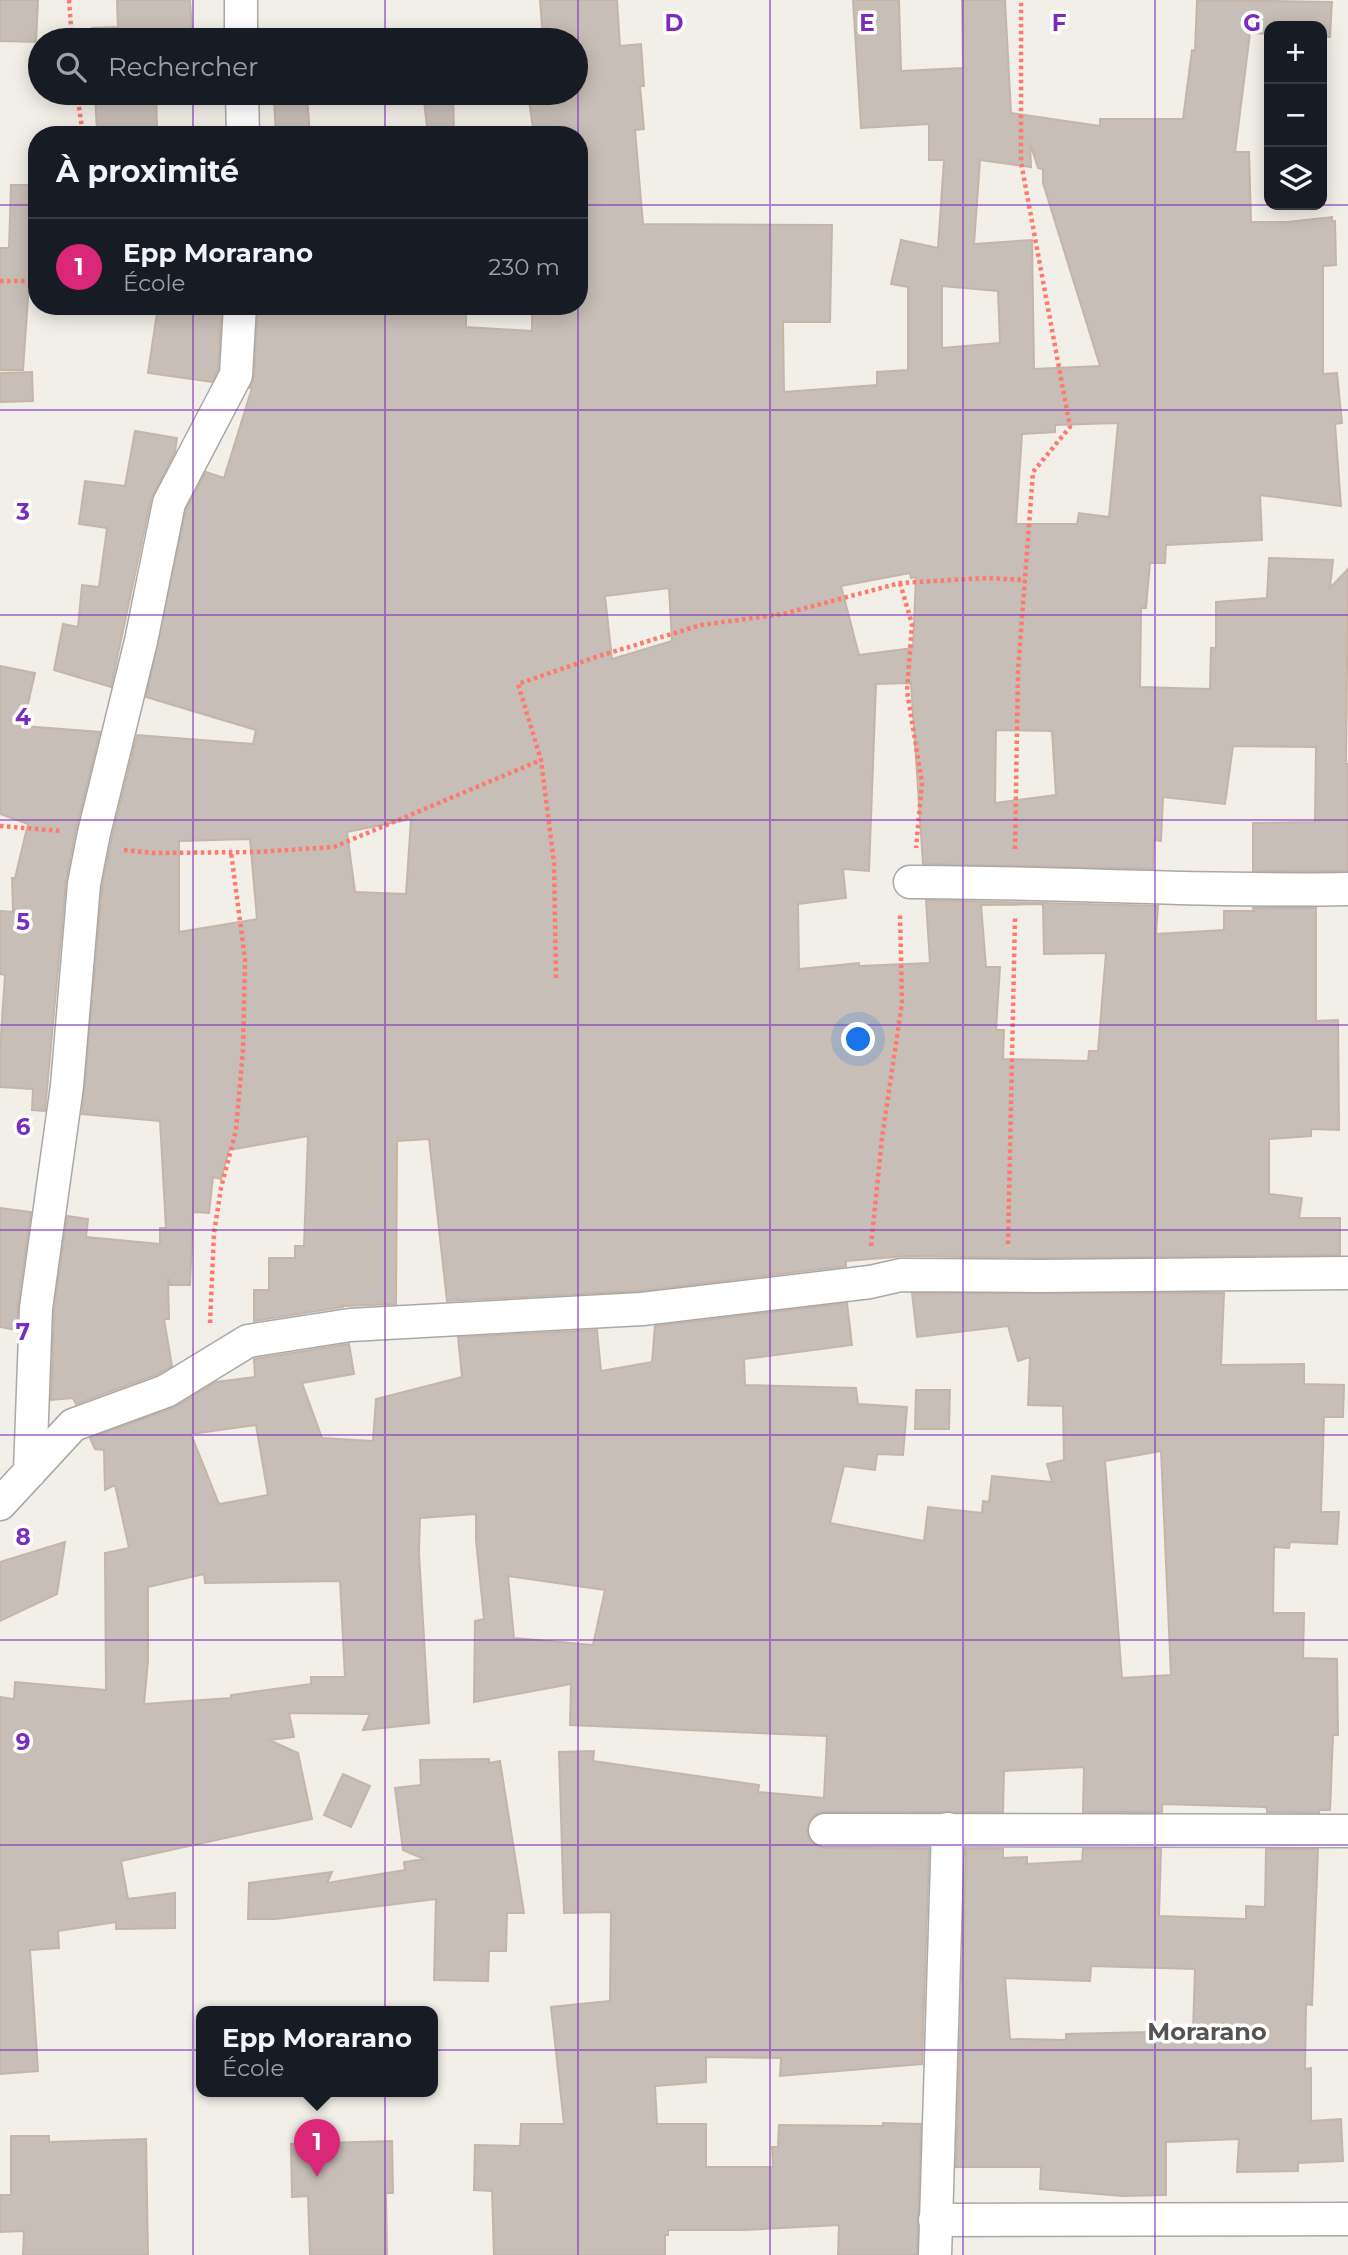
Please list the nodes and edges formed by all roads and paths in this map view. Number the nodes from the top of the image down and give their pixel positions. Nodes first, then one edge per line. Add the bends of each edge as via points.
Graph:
1 (69, 0) edge
2 (241, 0) edge
3 (1021, 0) edge
4 (71, 28) edge
5 (242, 28) edge
6 (79, 105) edge
7 (242, 105) edge
8 (82, 126) edge
9 (243, 126) edge
10 (0, 281) edge
11 (28, 281) edge
12 (239, 315) edge
13 (1025, 580) junction
14 (900, 583) junction
15 (541, 760) junction
16 (0, 826) edge
17 (93, 840) junction
18 (231, 852) junction
19 (910, 882) junction
20 (1015, 882) junction
21 (1348, 889) edge
22 (556, 978) dead end
23 (1348, 1273) edge
24 (1007, 1276) junction
25 (870, 1282) junction
26 (212, 1363) junction
27 (30, 1472) junction
28 (0, 1504) edge
29 (948, 1829) junction
30 (825, 1830) dead end
31 (1348, 1831) edge
32 (1348, 2219) edge
33 (935, 2220) junction
34 (935, 2255) edge

1 - 4 path
2 - 5 street
3 - 13 path via 1021,162 1070,427 1033,472
6 - 8 path
7 - 9 street
10 - 11 path
12 - 17 street via 236,374 169,503
13 - 14 path
13 - 20 path via 1018,671
14 - 15 path via 783,614 701,625 518,684
14 - 19 path via 912,624 907,691 922,783
15 - 18 path via 334,847
15 - 22 path via 554,863
16 - 17 path
17 - 18 path via 154,853
17 - 27 street via 84,884 67,1086 36,1308
18 - 26 path via 245,959 243,1050 236,1130 214,1233
19 - 20 street
19 - 25 path via 900,914 902,1003 882,1138
20 - 21 street via 1251,891
20 - 24 path
23 - 24 street
24 - 25 street via 901,1275
25 - 26 street via 642,1309 350,1325 248,1341
26 - 27 street via 166,1391 73,1425
27 - 28 street
29 - 30 street
29 - 31 street
29 - 33 street
32 - 33 street
33 - 34 street

